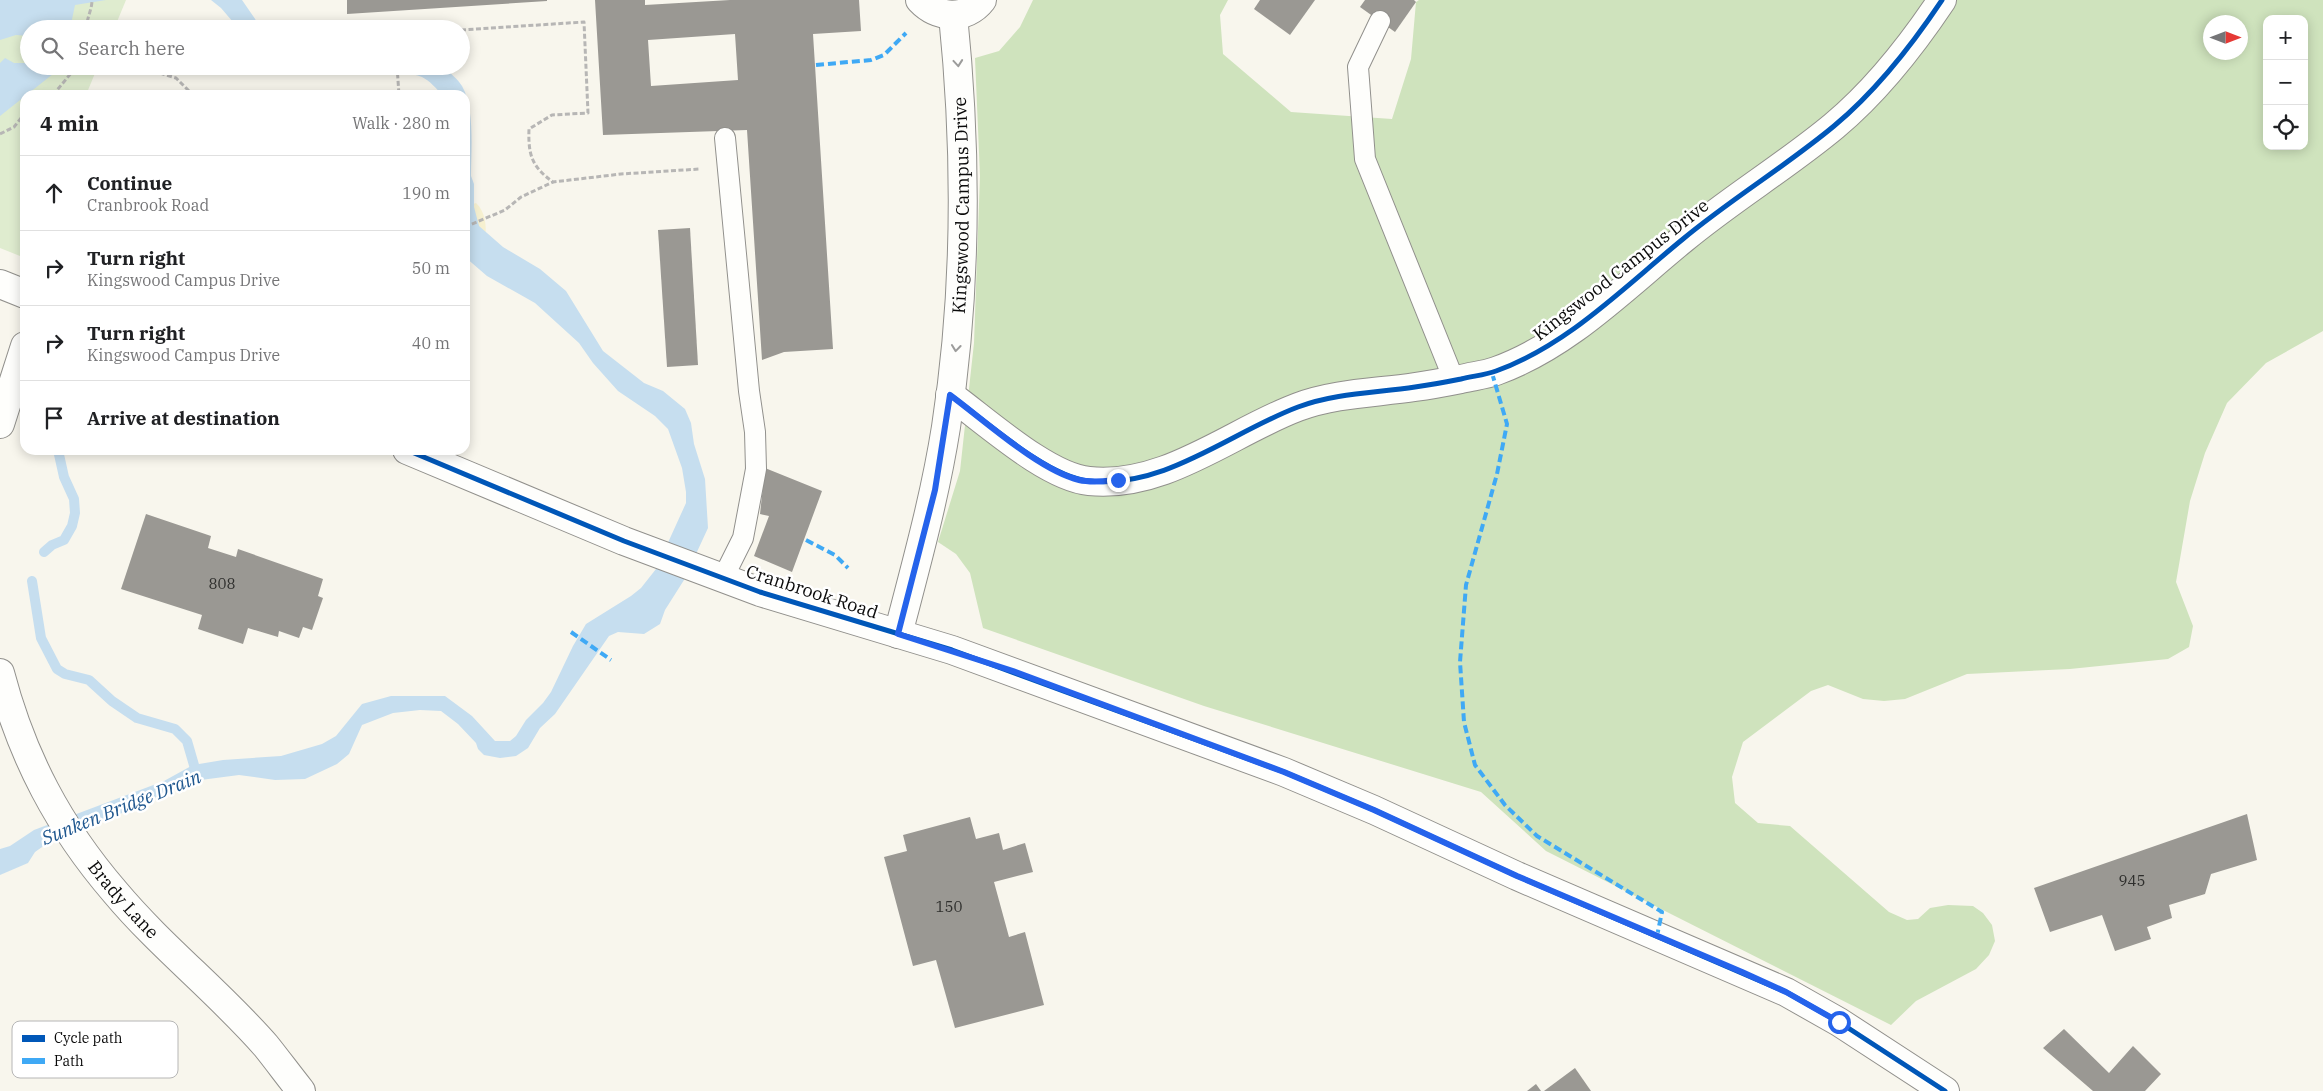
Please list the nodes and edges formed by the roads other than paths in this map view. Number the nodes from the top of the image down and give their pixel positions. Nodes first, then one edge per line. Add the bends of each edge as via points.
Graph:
1 (920, 0) edge
2 (982, 0) edge
3 (1942, 0) edge
4 (953, 15) junction
5 (1380, 21) dead end
6 (725, 138) dead end
7 (0, 284) edge
8 (20, 292) edge
9 (20, 362) edge
10 (1454, 380) junction
11 (950, 395) junction
12 (0, 424) edge
13 (418, 455) edge
14 (724, 578) junction
15 (898, 634) junction
16 (0, 673) edge
17 (301, 1091) edge
18 (1945, 1091) edge

1 - 4 street via 932,10
2 - 4 street via 971,9
3 - 10 street, Kingswood Campus Drive via 1886,74 1845,116 1684,237 1576,327 1520,362 1492,373
4 -> 11 street, Kingswood Campus Drive via 960,88 962,223 957,338
5 - 10 lane via 1358,67 1365,159
6 - 14 lane via 756,469 743,538
7 - 8 street
9 - 12 street
10 - 11 street, Kingswood Campus Drive via 1323,399 1280,414 1179,464 1134,478 1093,482 1055,472
11 - 15 street, Kingswood Campus Drive via 935,490
13 - 14 street, Cranbrook Road via 624,541
14 - 15 street, Cranbrook Road
15 - 18 street, Cranbrook Road via 1022,675 1284,772 1374,810 1517,876 1786,992 1839,1022
16 - 17 street, Brady Lane via 25,751 58,816 115,893 265,1046

